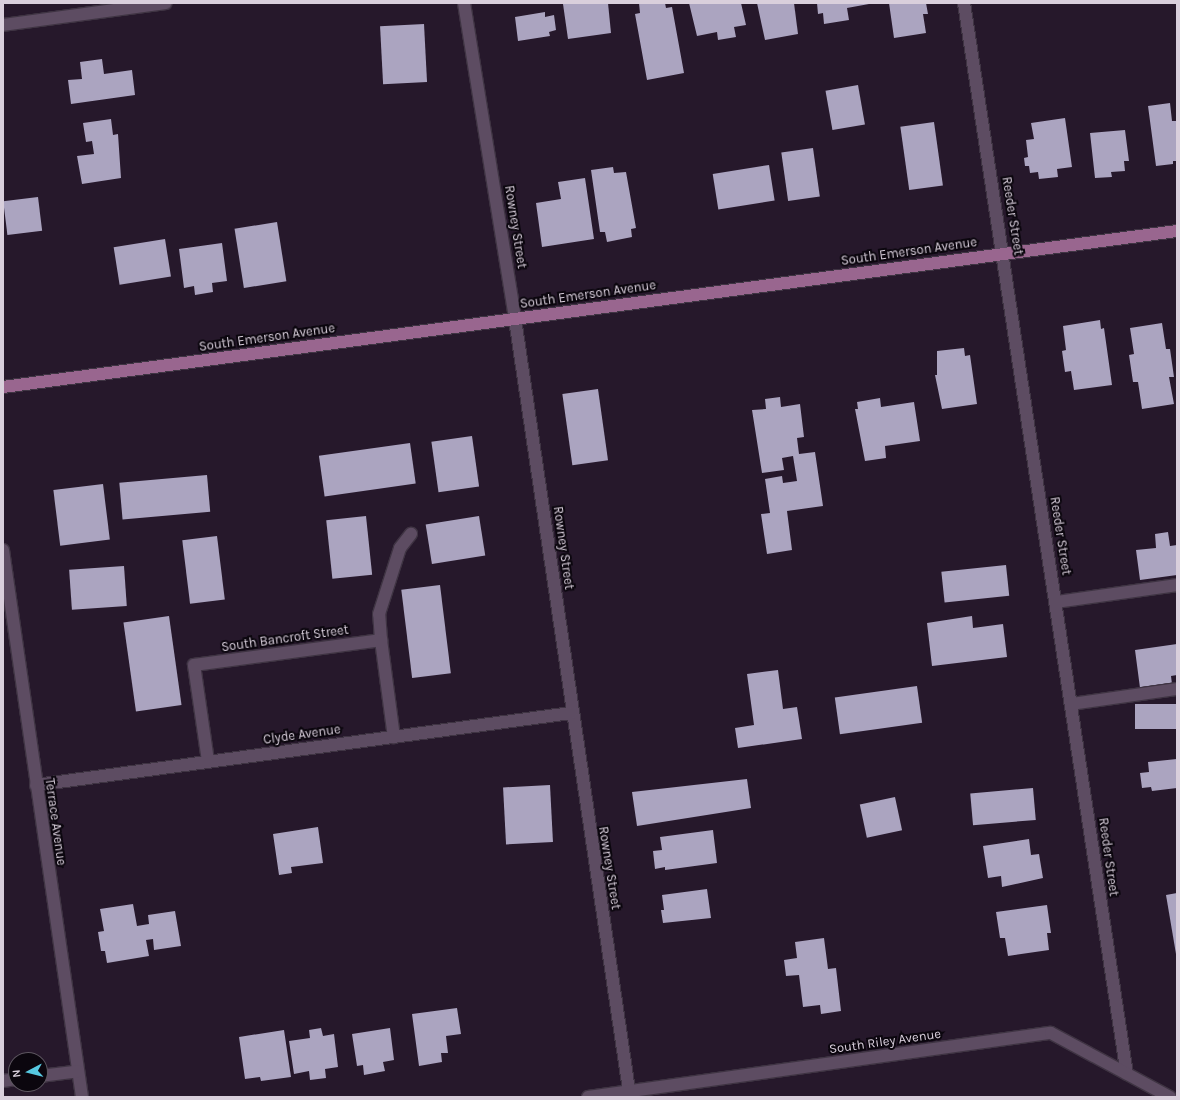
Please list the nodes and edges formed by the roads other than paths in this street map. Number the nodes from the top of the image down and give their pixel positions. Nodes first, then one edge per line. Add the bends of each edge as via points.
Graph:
1 (166, 3) edge
2 (464, 3) edge
3 (964, 3) edge
4 (3, 25) edge
5 (1177, 231) edge
6 (1004, 254) junction
7 (515, 319) junction
8 (3, 387) edge
9 (411, 534) dead end
10 (3, 550) edge
11 (1177, 584) edge
12 (1056, 602) junction
13 (381, 640) junction
14 (1177, 689) edge
15 (1071, 704) junction
16 (571, 713) junction
17 (394, 737) junction
18 (208, 762) junction
19 (36, 785) junction
20 (78, 1071) junction
21 (1127, 1074) junction
22 (48, 1075) edge
23 (630, 1094) edge
24 (82, 1097) edge
25 (588, 1097) edge
26 (1170, 1097) edge

1 - 4 street
2 - 7 street, Rowney Street
3 - 6 street, Reeder Street
5 - 6 main road, South Emerson Avenue
6 - 7 main road, South Emerson Avenue
6 - 12 street, Reeder Street
7 - 8 main road, South Emerson Avenue
7 - 16 street, Rowney Street
9 - 13 street via 400,548 379,614
10 - 19 street, Terrace Avenue
11 - 12 street
12 - 15 street, Reeder Street
13 - 17 street
13 - 18 street, South Bancroft Street via 194,665
14 - 15 street
15 - 21 street, Reeder Street
16 - 17 street, Clyde Avenue
16 - 23 street, Rowney Street
17 - 18 street, Clyde Avenue
18 - 19 street, Clyde Avenue
19 - 20 street, Terrace Avenue
20 - 22 street
20 - 24 street, Terrace Avenue
21 - 23 street, South Riley Avenue via 1051,1034
21 - 26 street, South Riley Avenue
23 - 25 street, South Riley Avenue

